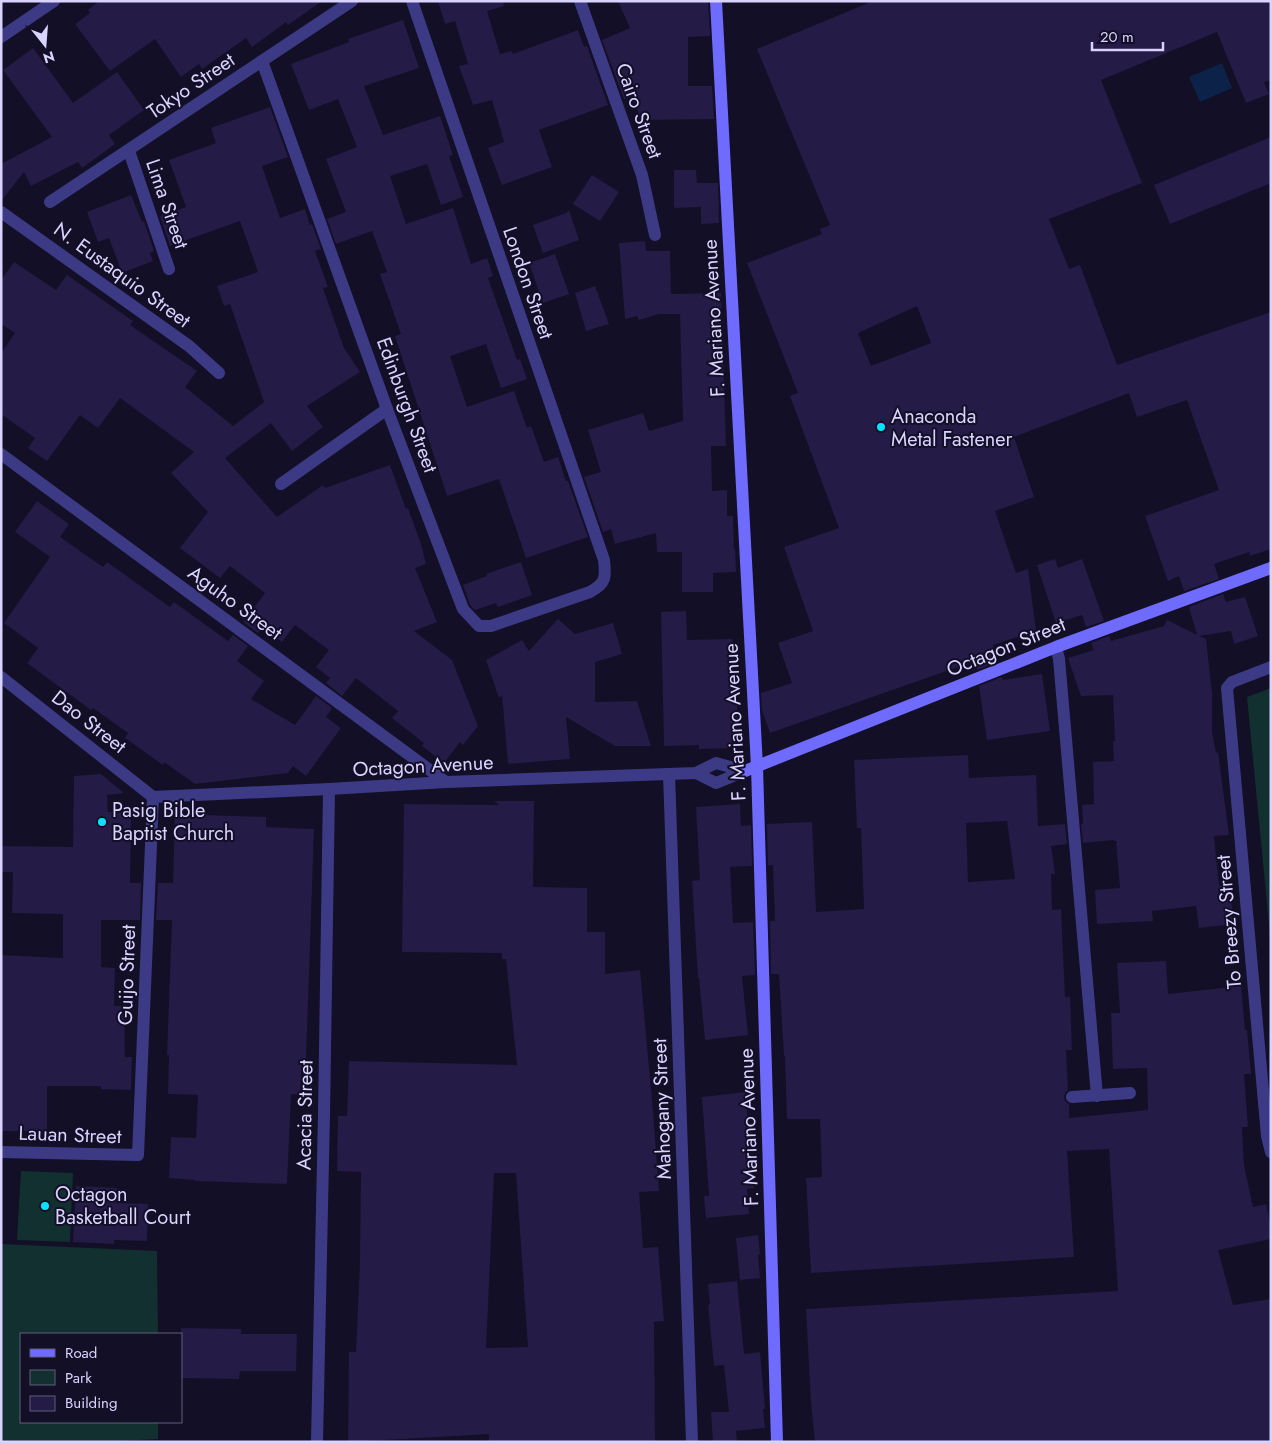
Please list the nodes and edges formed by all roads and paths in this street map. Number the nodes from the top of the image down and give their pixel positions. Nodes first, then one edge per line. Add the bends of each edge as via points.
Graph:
1 (54, 1) edge
2 (352, 1) edge
3 (412, 1) edge
4 (580, 1) edge
5 (716, 1) edge
6 (1, 37) edge
7 (262, 61) junction
8 (129, 151) junction
9 (50, 202) dead end
10 (1, 212) edge
11 (655, 234) dead end
12 (169, 269) dead end
13 (219, 373) dead end
14 (387, 409) junction
15 (1, 454) edge
16 (281, 484) dead end
17 (1271, 568) edge
18 (606, 577) joint
19 (1056, 647) junction
20 (1271, 667) edge
21 (1, 677) edge
22 (751, 769) junction
23 (696, 773) junction
24 (669, 774) junction
25 (446, 782) junction
26 (329, 789) junction
27 (152, 797) junction
28 (1130, 1093) dead end
29 (1097, 1096) junction
30 (1072, 1098) dead end
31 (1, 1152) edge
32 (1271, 1152) edge
33 (138, 1155) joint
34 (317, 1442) edge
35 (692, 1442) edge
36 (777, 1442) edge

1 - 6 street
2 - 7 street, Tokyo Street
3 - 18 street, London Street via 604,560
4 - 11 street, Cairo Street via 642,175
5 - 22 street, F. Mariano Avenue
7 - 8 street, Tokyo Street
7 - 14 street, Edinburgh Street
8 - 9 street, Tokyo Street
8 - 12 street, Lima Street
10 - 13 street, N. Eustaquio Street via 189,346
14 - 16 street
14 - 18 street, Edinburgh Street via 463,609 479,626 491,626 590,592 600,587
15 - 25 street, Aguho Street
17 - 19 street, Octagon Street
19 - 22 street, Octagon Street
19 - 29 street
20 - 32 street, To Breezy Street via 1232,682 1227,688 1266,1136
21 - 27 street, Dao Street
22 - 23 street, Octagon Avenue via 716,763
22 - 23 street, Octagon Avenue via 716,783
22 - 36 street, F. Mariano Avenue
23 - 24 street, Octagon Avenue
24 - 25 street, Octagon Avenue
24 - 35 street, Mahogany Street
25 - 26 street, Octagon Avenue
26 - 27 street, Octagon Avenue
26 - 34 street, Acacia Street
27 - 33 street, Guijo Street
28 - 29 street
29 - 30 street
31 - 33 street, Lauan Street

